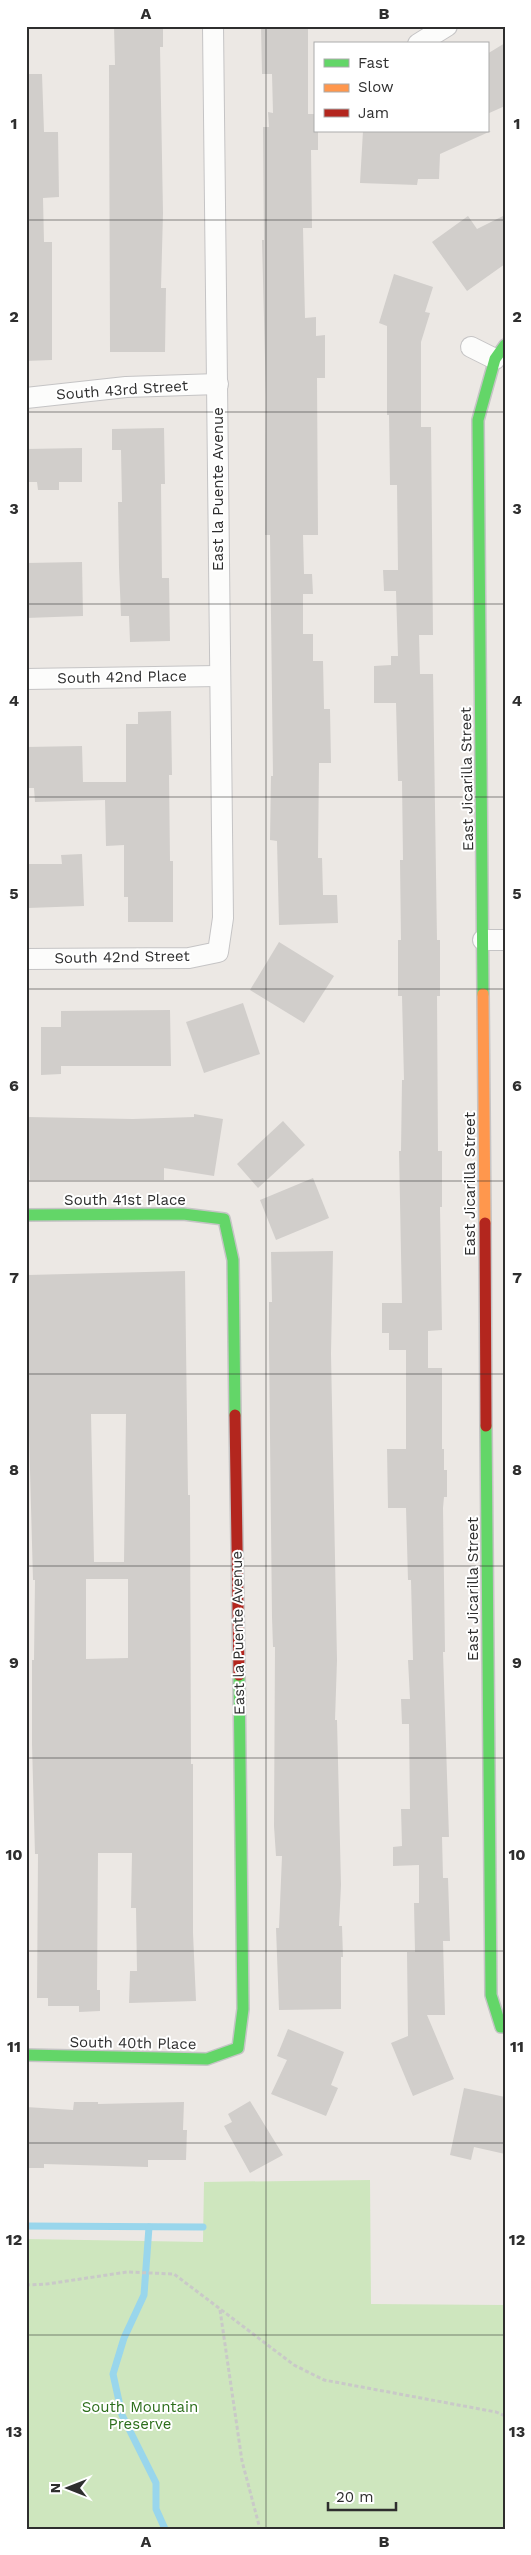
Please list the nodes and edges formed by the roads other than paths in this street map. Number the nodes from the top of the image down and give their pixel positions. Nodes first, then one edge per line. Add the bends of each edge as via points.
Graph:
1 (213, 26) edge
2 (447, 26) edge
3 (421, 42) edge
4 (471, 346) dead end
5 (500, 352) edge
6 (218, 384) junction
7 (26, 398) edge
8 (218, 676) junction
9 (26, 679) edge
10 (483, 940) junction
11 (505, 940) edge
12 (218, 952) joint
13 (26, 959) edge
14 (26, 1216) edge
15 (224, 1219) joint
16 (503, 2027) edge
17 (238, 2048) joint
18 (26, 2055) edge

1 - 6 street, East la Puente Avenue
2 - 3 street
4 - 5 street
5 - 10 street, East Jicarilla Street via 478,420
6 - 7 street, South 43rd Street via 126,388
6 - 8 street, East la Puente Avenue
8 - 9 street, South 42nd Place
8 - 12 street, East la Puente Avenue via 223,918
10 - 11 street
10 - 16 street, East Jicarilla Street via 491,1996
12 - 13 street, South 42nd Street via 189,958
14 - 15 street, South 41st Place via 183,1214
15 - 17 street, East la Puente Avenue via 233,1270 243,2009
17 - 18 street, South 40th Place via 207,2059

